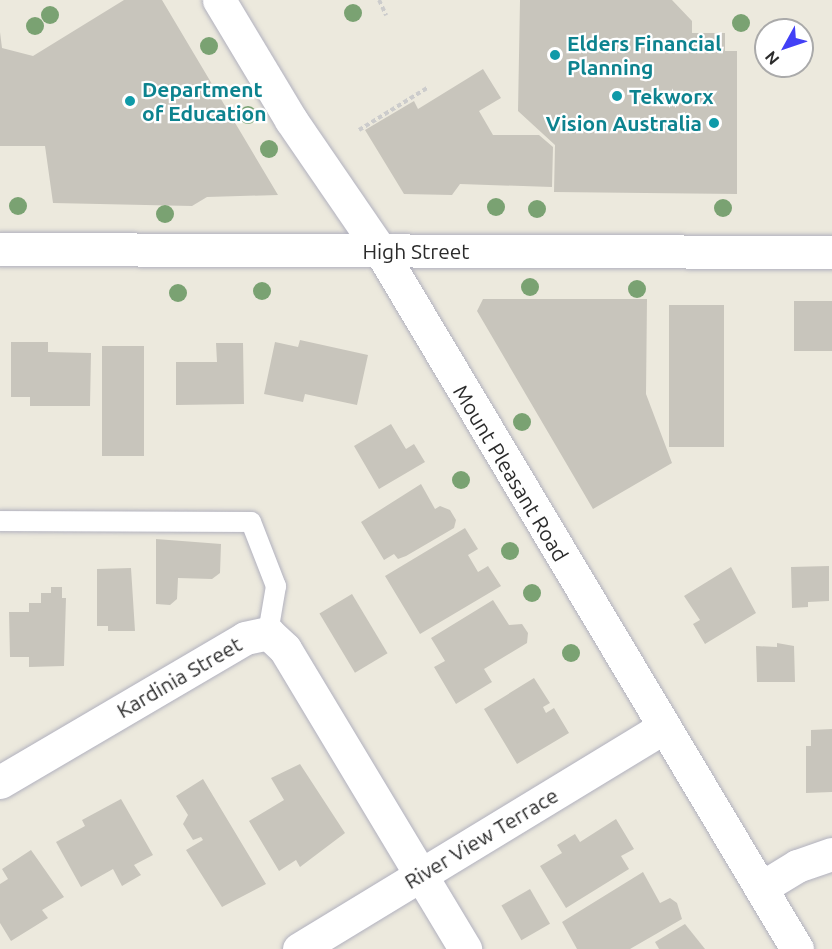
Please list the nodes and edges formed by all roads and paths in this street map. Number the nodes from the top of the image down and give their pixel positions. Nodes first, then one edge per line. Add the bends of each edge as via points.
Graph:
1 (219, 0) edge
2 (379, 0) edge
3 (386, 15) dead end
4 (427, 88) dead end
5 (359, 130) dead end
6 (0, 249) edge
7 (380, 250) junction
8 (832, 252) edge
9 (0, 521) edge
10 (268, 633) junction
11 (664, 727) junction
12 (4, 777) edge
13 (832, 854) edge
14 (420, 874) junction
15 (760, 888) junction
16 (299, 949) edge
17 (465, 949) edge
18 (797, 949) edge

1 - 7 street, Mount Pleasant Road via 291,120
2 - 3 path
4 - 5 path
6 - 7 street, High Street
7 - 8 street, High Street
7 - 11 street, Mount Pleasant Road
9 - 10 lane via 251,522 276,586
10 - 12 street, Kardinia Street via 245,638
10 - 14 street, Kardinia Street via 285,649
11 - 14 street, River View Terrace
11 - 15 street, Mount Pleasant Road
13 - 15 street via 797,866
14 - 16 street, River View Terrace
14 - 17 street, Kardinia Street
15 - 18 street, Mount Pleasant Road

